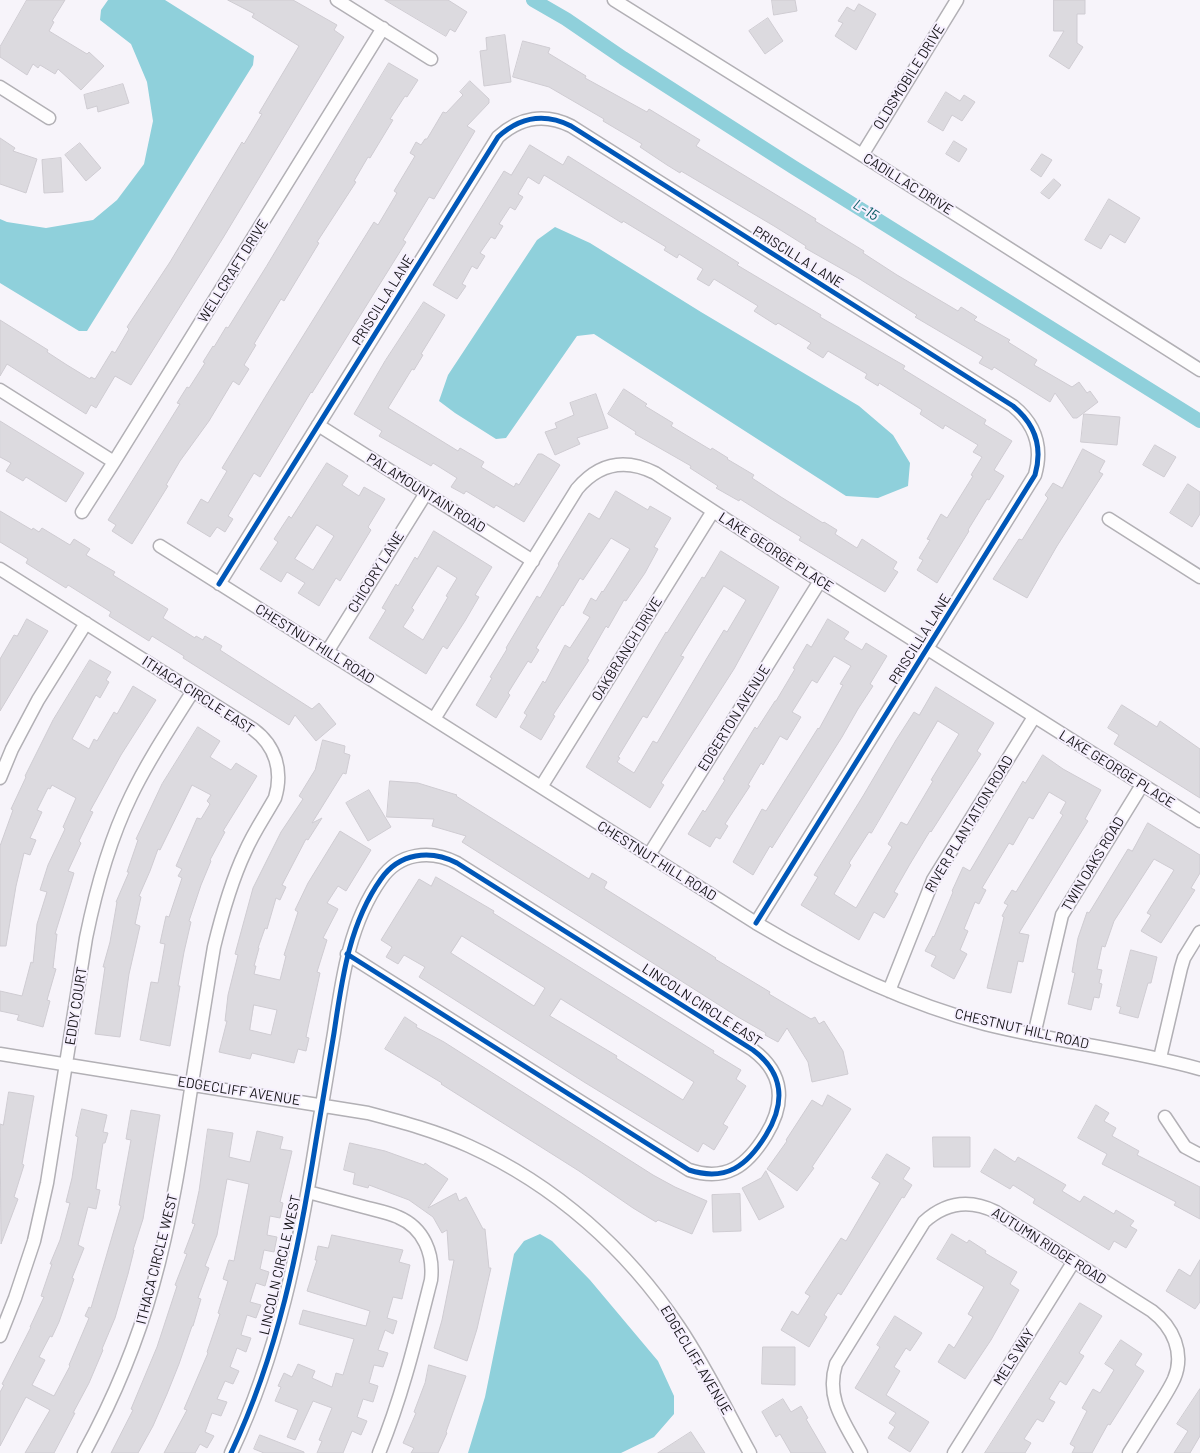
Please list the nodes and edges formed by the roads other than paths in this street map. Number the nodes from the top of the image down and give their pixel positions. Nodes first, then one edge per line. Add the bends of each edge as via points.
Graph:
1 (337, 0) edge
2 (614, 0) edge
3 (957, 0) edge
4 (383, 28) junction
5 (431, 60) dead end
6 (0, 87) edge
7 (49, 118) dead end
8 (862, 155) junction
9 (1200, 370) edge
10 (0, 390) edge
11 (318, 425) junction
12 (114, 462) junction
13 (426, 493) junction
14 (714, 511) junction
15 (82, 512) dead end
16 (1109, 520) dead end
17 (160, 546) dead end
18 (533, 561) junction
19 (0, 569) edge
20 (1200, 577) edge
21 (820, 581) junction
22 (219, 584) junction
23 (86, 623) junction
24 (927, 649) junction
25 (327, 652) junction
26 (193, 691) junction
27 (1034, 717) junction
28 (434, 719) junction
29 (0, 778) edge
30 (1142, 785) junction
31 (541, 787) junction
32 (1200, 822) edge
33 (649, 855) junction
34 (756, 923) junction
35 (1200, 932) edge
36 (347, 954) junction
37 (889, 991) junction
38 (1034, 1035) junction
39 (0, 1054) edge
40 (1160, 1058) junction
41 (66, 1064) junction
42 (1200, 1069) edge
43 (192, 1084) junction
44 (322, 1105) junction
45 (1165, 1117) dead end
46 (1200, 1155) edge
47 (308, 1192) junction
48 (1074, 1261) junction
49 (0, 1336) edge
50 (84, 1453) edge
51 (231, 1453) edge
52 (379, 1453) edge
53 (750, 1453) edge
54 (861, 1453) edge
55 (954, 1453) edge
56 (1129, 1453) edge

1 - 4 street
2 - 8 street, CADILLAC DRIVE
3 - 8 street, OLDSMOBILE DRIVE
4 - 5 street
4 - 12 street, WELLCRAFT DRIVE
6 - 7 street
8 - 9 street, CADILLAC DRIVE
10 - 12 street
11 - 13 street, PALAMOUNTAIN ROAD
11 - 22 street, PRISCILLA LANE
11 - 24 street, PRISCILLA LANE via 498,137 524,120 543,118 562,122 1013,406 1027,419 1038,446 1035,475
12 - 15 street, WELLCRAFT DRIVE
13 - 18 street, PALAMOUNTAIN ROAD
13 - 25 street, CHICORY LANE
14 - 18 street, LAKE GEORGE PLACE via 647,469 628,464 608,466 591,475 577,489
14 - 21 street, LAKE GEORGE PLACE
14 - 31 street, OAKBRANCH DRIVE
16 - 20 street
17 - 22 street, CHESTNUT HILL ROAD
18 - 28 street, LAKE GEORGE PLACE
19 - 23 street, ITHACA CIRCLE EAST
21 - 24 street, LAKE GEORGE PLACE
21 - 33 street, EDGERTON AVENUE
22 - 25 street, CHESTNUT HILL ROAD
23 - 26 street, ITHACA CIRCLE EAST
23 - 29 street via 38,700
24 - 27 street, LAKE GEORGE PLACE
24 - 34 street, PRISCILLA LANE
25 - 28 street, CHESTNUT HILL ROAD
26 - 41 street, EDDY COURT via 149,761 105,860 86,938
26 - 43 street, ITHACA CIRCLE EAST via 261,735 276,760 279,779 275,798 246,850 223,909
27 - 30 street, LAKE GEORGE PLACE
27 - 37 street, RIVER PLANTATION ROAD via 933,880
28 - 31 street, CHESTNUT HILL ROAD
30 - 32 street, LAKE GEORGE PLACE
30 - 38 street, TWIN OAKS ROAD via 1062,915
31 - 33 street, CHESTNUT HILL ROAD
33 - 34 street, CHESTNUT HILL ROAD
34 - 37 street, CHESTNUT HILL ROAD via 799,949
35 - 40 street via 1184,958
36 - 36 street, LINCOLN CIRCLE EAST via 364,907 386,872 410,857 430,854 449,858 761,1056 778,1082 780,1102 775,1121 752,1156 737,1168 718,1174 689,1170
36 - 44 street, LINCOLN CIRCLE EAST
37 - 38 street, CHESTNUT HILL ROAD via 936,1009
38 - 40 street, CHESTNUT HILL ROAD
39 - 41 street, EDGECLIFF AVENUE
40 - 42 street, CHESTNUT HILL ROAD
41 - 43 street, EDGECLIFF AVENUE
41 - 49 street, EDDY COURT via 34,1241
43 - 44 street, EDGECLIFF AVENUE
43 - 50 street, ITHACA CIRCLE WEST via 167,1230 153,1286 118,1384
44 - 47 street, LINCOLN CIRCLE WEST
44 - 53 street, EDGECLIFF AVENUE via 368,1112 442,1135 504,1164 569,1207 626,1259 658,1297 680,1328
45 - 46 street via 1185,1147
47 - 51 street, LINCOLN CIRCLE WEST via 291,1278 274,1340
47 - 52 street, LINCOLN CIRCLE WEST via 397,1216 420,1234 432,1261 431,1280 414,1348
48 - 54 street, AUTUMN RIDGE ROAD via 987,1208 959,1204 932,1215 918,1230 840,1355 833,1373 834,1402
48 - 55 street, MELS WAY
48 - 56 street, AUTUMN RIDGE ROAD via 1159,1316 1175,1341 1178,1360 1174,1380

